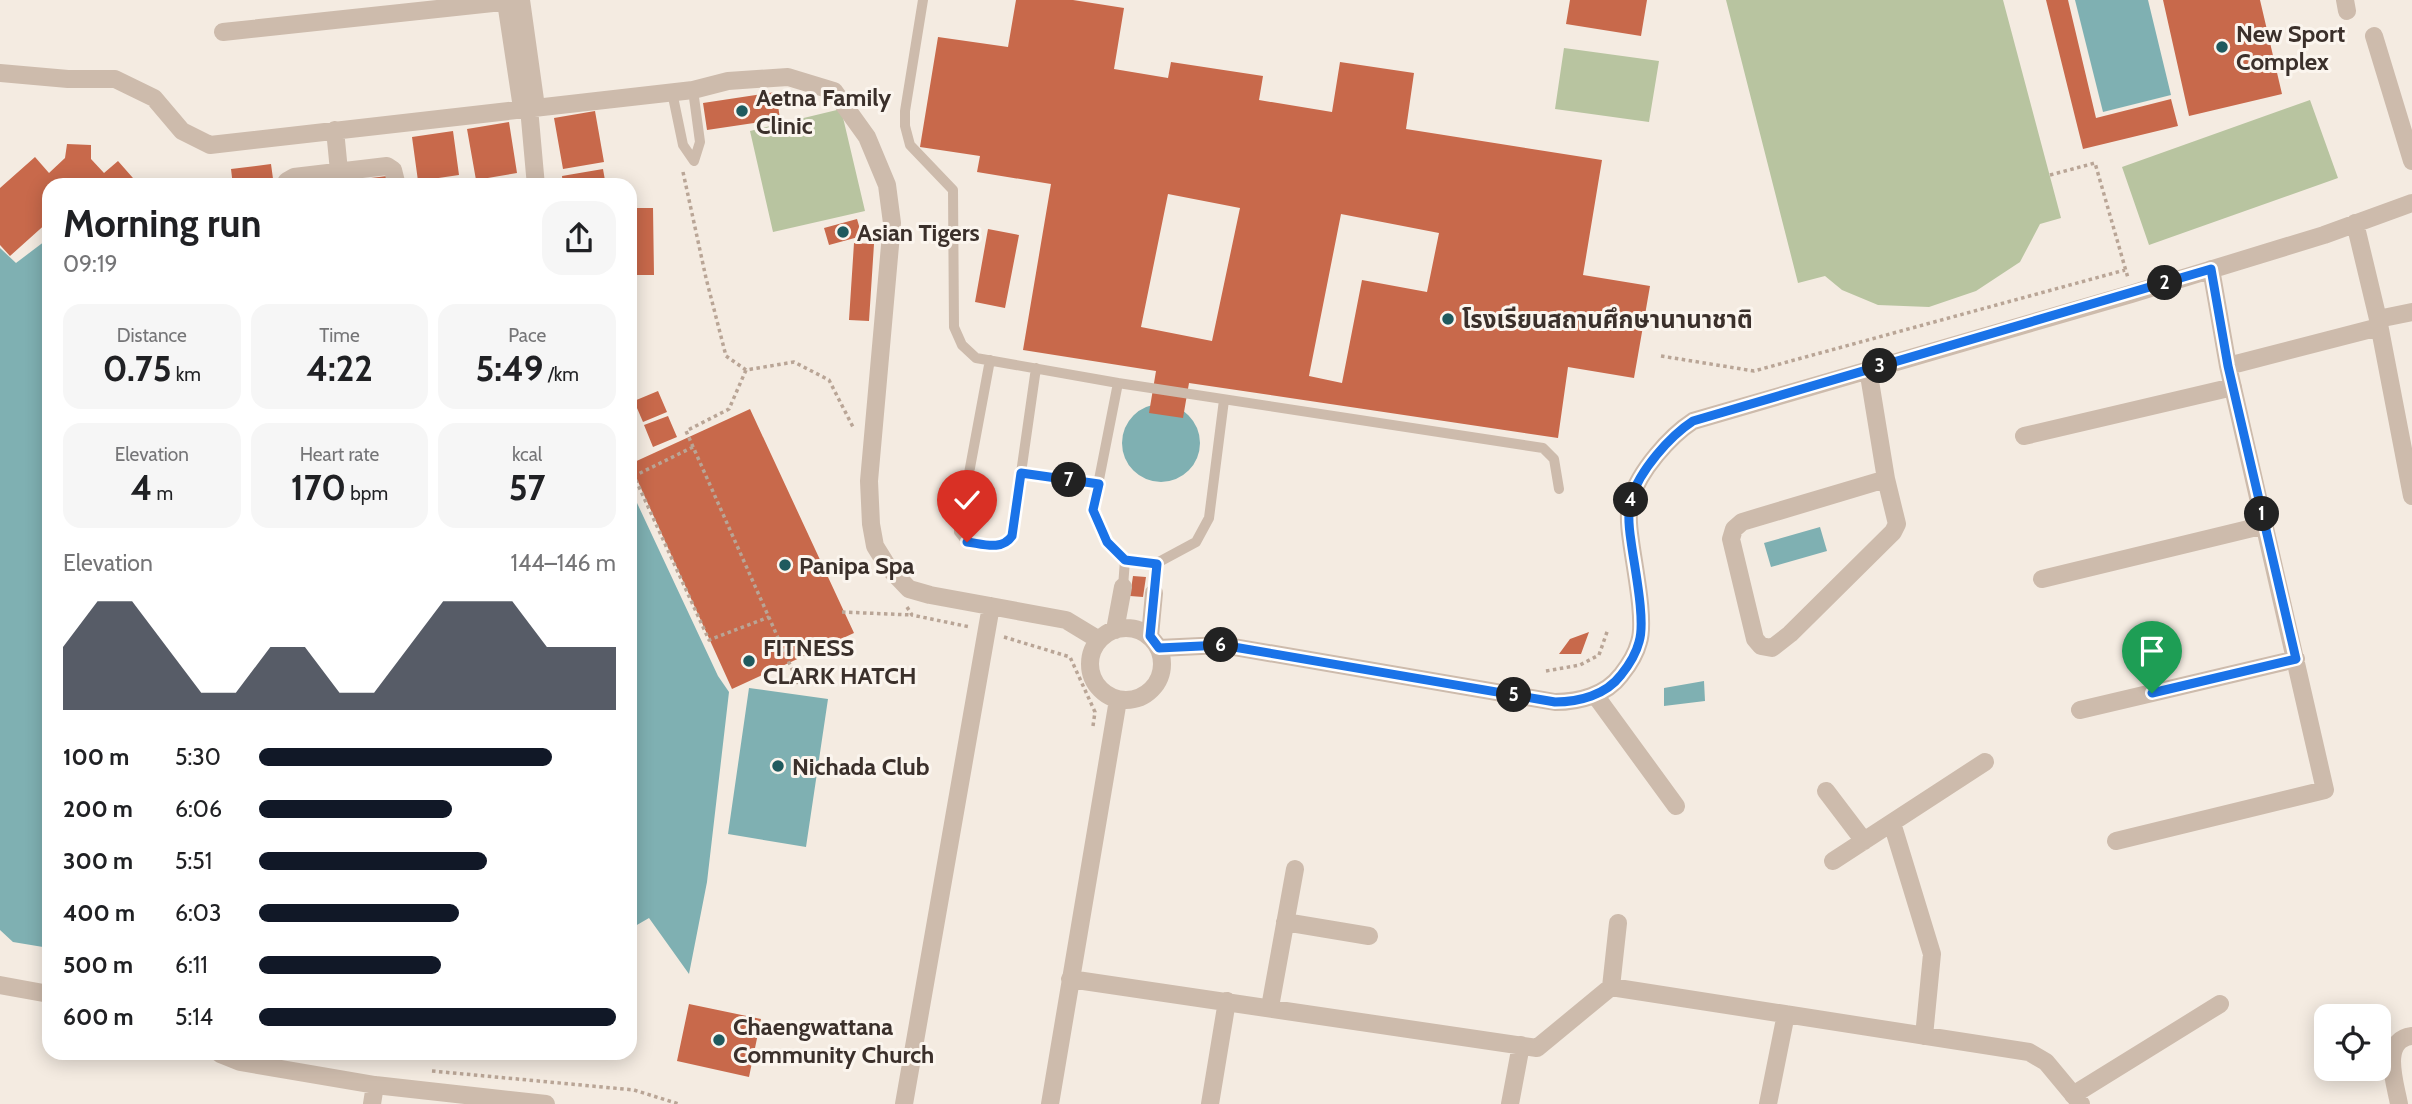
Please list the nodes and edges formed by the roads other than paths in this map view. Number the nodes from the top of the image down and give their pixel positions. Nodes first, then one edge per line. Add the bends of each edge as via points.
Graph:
1 (343, 0) edge
2 (923, 0) edge
3 (510, 1) edge
4 (345, 19) junction
5 (223, 32) dead end
6 (2374, 36) dead end
7 (0, 73) edge
8 (693, 90) junction
9 (672, 92) junction
10 (529, 108) junction
11 (335, 130) junction
12 (2412, 161) edge
13 (339, 171) junction
14 (292, 178) edge
15 (395, 178) edge
16 (536, 178) edge
17 (2412, 203) edge
18 (2355, 223) junction
19 (2211, 269) junction
20 (2412, 312) edge
21 (2378, 323) junction
22 (990, 360) junction
23 (2228, 366) junction
24 (1036, 368) junction
25 (1868, 369) junction
26 (1118, 383) junction
27 (2233, 387) junction
28 (1224, 400) junction
29 (2024, 436) dead end
30 (2409, 467) edge
31 (1021, 473) junction
32 (1886, 479) junction
33 (1099, 484) junction
34 (1559, 489) dead end
35 (2412, 496) edge
36 (2265, 525) junction
37 (1125, 560) junction
38 (1157, 564) junction
39 (2042, 579) dead end
40 (1123, 587) joint
41 (1154, 593) joint
42 (990, 606) junction
43 (1115, 630) junction
44 (1099, 640) junction
45 (1155, 642) junction
46 (2296, 659) junction
47 (1595, 695) junction
48 (1118, 700) junction
49 (2080, 710) dead end
50 (1985, 762) dead end
51 (1826, 791) dead end
52 (1676, 806) dead end
53 (1892, 823) junction
54 (1864, 841) junction
55 (2116, 841) dead end
56 (1833, 861) dead end
57 (1295, 869) dead end
58 (1285, 922) junction
59 (1618, 923) dead end
60 (1369, 936) dead end
61 (1070, 979) junction
62 (0, 985) edge
63 (1611, 987) junction
64 (42, 993) edge
65 (1227, 1001) junction
66 (2220, 1004) dead end
67 (1270, 1007) junction
68 (1786, 1014) junction
69 (1924, 1036) junction
70 (2412, 1036) edge
71 (1521, 1045) junction
72 (235, 1060) edge
73 (375, 1085) junction
74 (2398, 1096) edge
75 (2077, 1099) edge
76 (372, 1104) edge
77 (547, 1104) edge
78 (904, 1104) edge
79 (1050, 1104) edge
80 (1210, 1104) edge
81 (1510, 1104) edge
82 (1768, 1104) edge
83 (2385, 1104) edge

1 - 4 street
2 - 22 lane via 905,127 910,145 953,190 954,327 962,345 976,358
3 - 4 street
3 - 10 street
4 - 5 street
6 - 12 street
7 - 11 street via 115,79 154,98 182,131 210,145
8 - 9 street
8 - 9 lane via 700,142 694,161 683,145
8 - 42 street via 728,81 788,77 834,92 867,137 887,185 892,223 869,481 875,546 909,589
9 - 10 street
10 - 11 street
10 - 16 street
11 - 13 street
13 - 14 street
13 - 15 street via 387,166
17 - 18 street
18 - 19 street
18 - 21 street
19 - 23 street
19 - 25 street
20 - 21 street
21 - 23 street
21 - 30 street
22 - 24 lane
22 - 31 lane via 959,527 967,542 998,545 1012,536
23 - 27 street
24 - 26 lane
24 - 31 lane
25 - 32 street
25 - 47 street via 1693,421 1664,447 1631,499 1629,524 1640,640 1617,681
26 - 28 lane
26 - 33 lane
27 - 29 street
27 - 36 street
28 - 34 lane via 1543,448 1554,459
28 - 38 lane via 1209,518 1196,542
30 - 35 street
31 - 33 lane
32 - 32 street via 1896,516 1893,532 1790,634 1772,648 1762,646 1755,639 1731,539 1734,529 1742,522
33 - 37 lane via 1093,510 1107,542
36 - 39 street
36 - 46 street
37 - 38 lane
37 - 40 lane
38 - 41 lane
40 - 43 street
41 - 45 street
42 - 44 street via 1066,620
42 - 78 street
43 - 44 street
43 - 45 street via 1135,629
44 - 48 street via 1091,656 1091,674 1104,693
45 - 47 street via 1222,645 1555,702
45 - 48 street via 1163,668 1159,681 1146,695
46 - 49 street
46 - 55 street via 2325,790
47 - 52 street
48 - 61 street
50 - 53 street
51 - 54 street
53 - 54 street
53 - 69 street via 1932,954
54 - 56 street
57 - 58 street
58 - 60 street
58 - 67 street
59 - 63 street
61 - 65 street
61 - 79 street
62 - 64 street
63 - 68 street
63 - 71 street via 1537,1048
65 - 67 street
65 - 80 street
66 - 75 street
67 - 71 street
68 - 69 street
68 - 82 street
69 - 75 street via 2029,1052 2046,1062
70 - 74 street via 2402,1037 2392,1053
71 - 81 street
72 - 73 street
73 - 76 street
73 - 77 street
74 - 83 street

